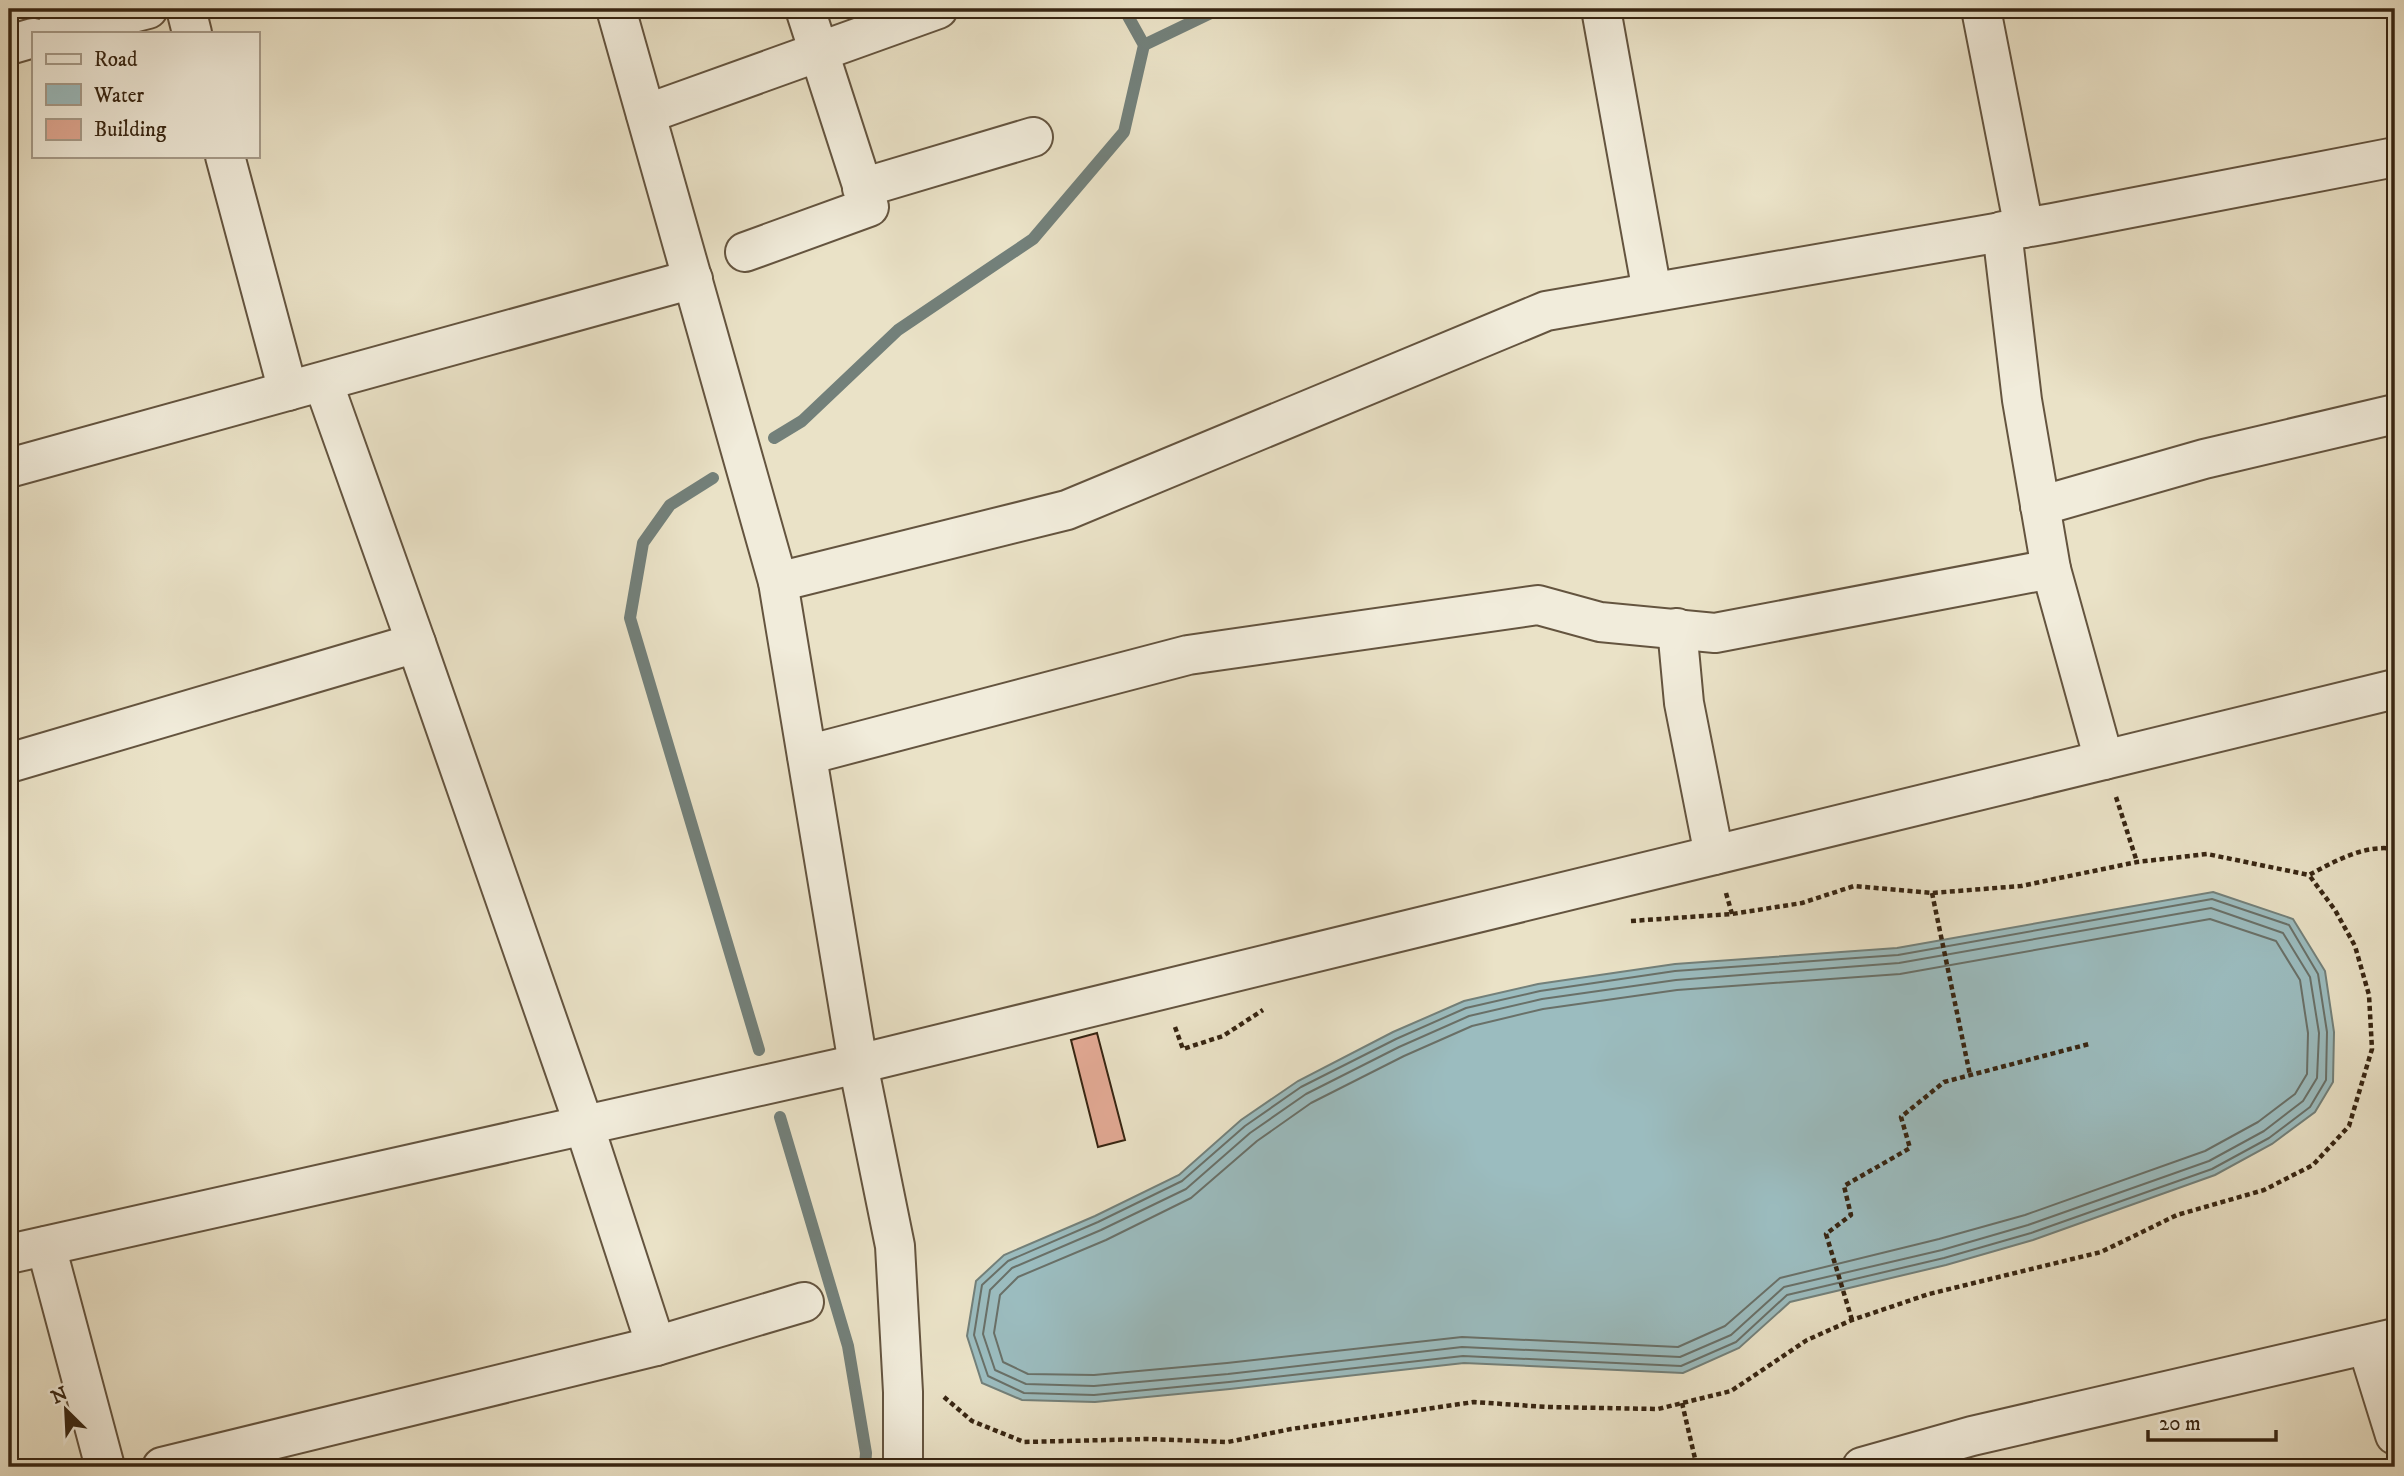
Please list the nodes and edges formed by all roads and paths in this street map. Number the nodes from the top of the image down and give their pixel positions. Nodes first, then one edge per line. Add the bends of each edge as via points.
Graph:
1 (149, 9) edge
2 (186, 9) edge
3 (616, 9) edge
4 (805, 9) edge
5 (938, 9) edge
6 (1601, 9) edge
7 (1981, 9) edge
8 (57, 32) edge
9 (192, 32) edge
10 (32, 38) edge
11 (9, 45) edge
12 (819, 52) junction
13 (646, 114) junction
14 (1032, 137) dead end
15 (2395, 157) edge
16 (226, 158) edge
17 (862, 188) junction
18 (2013, 229) junction
19 (745, 252) dead end
20 (693, 279) junction
21 (1652, 292) junction
22 (306, 386) junction
23 (2395, 414) edge
24 (9, 468) edge
25 (2040, 506) junction
26 (2051, 569) junction
27 (778, 582) junction
28 (1677, 628) junction
29 (416, 643) junction
30 (2395, 689) edge
31 (807, 755) junction
32 (2104, 760) junction
33 (9, 763) edge
34 (2395, 849) edge
35 (1714, 855) junction
36 (2137, 862) junction
37 (2309, 875) junction
38 (1932, 893) junction
39 (1623, 921) dead end
40 (1163, 990) junction
41 (1266, 1008) dead end
42 (2089, 1044) dead end
43 (858, 1064) junction
44 (1970, 1075) junction
45 (584, 1125) junction
46 (46, 1246) junction
47 (9, 1254) edge
48 (804, 1302) dead end
49 (1852, 1320) junction
50 (2381, 1342) edge
51 (656, 1346) junction
52 (901, 1360) junction
53 (1682, 1403) junction
54 (2395, 1435) edge
55 (104, 1467) edge
56 (162, 1467) edge
57 (903, 1467) edge
58 (1697, 1467) edge
59 (1862, 1467) edge

1 - 8 street
2 - 9 street
3 - 13 street
4 - 12 street
5 - 12 street
6 - 21 street
7 - 18 street
10 - 11 street
12 - 13 street
12 - 17 street
13 - 20 street
14 - 17 street
15 - 18 street
16 - 22 street
17 - 19 street via 869,208
18 - 21 street
18 - 25 street via 2022,400
20 - 22 street
20 - 27 street
21 - 27 street via 1546,311 1067,510
22 - 24 street
22 - 29 street
23 - 25 street via 2204,458
25 - 26 street
26 - 28 street via 1715,633
26 - 32 street
27 - 31 street
28 - 31 street via 1600,622 1538,605 1202,653
28 - 35 street via 1684,703
29 - 33 street
29 - 45 street
30 - 32 street
31 - 43 street
32 - 35 street
32 - 36 path
34 - 37 path via 2383,847 2340,858
35 - 40 street
36 - 37 path via 2207,854
36 - 38 path via 2021,886
37 - 49 path via 2336,910 2355,946 2369,995 2372,1049 2349,1126 2314,1165 2264,1190 2176,1216 2101,1252 1929,1294
38 - 39 path via 1854,886 1801,903 1732,914
38 - 44 path
40 - 41 path via 1183,1049 1223,1036
40 - 43 street
42 - 44 path
43 - 45 street
43 - 52 street via 895,1246
44 - 49 path via 1944,1082 1901,1117 1910,1147 1844,1185 1851,1215 1826,1234
45 - 46 street
45 - 51 street
46 - 47 street
46 - 55 street
48 - 51 street
49 - 53 path via 1807,1340 1731,1391
50 - 54 street
50 - 59 street via 1972,1436
51 - 56 street
52 - 53 path via 972,1421 1024,1442 1228,1442 1474,1402 1658,1409
52 - 57 street
53 - 58 path

